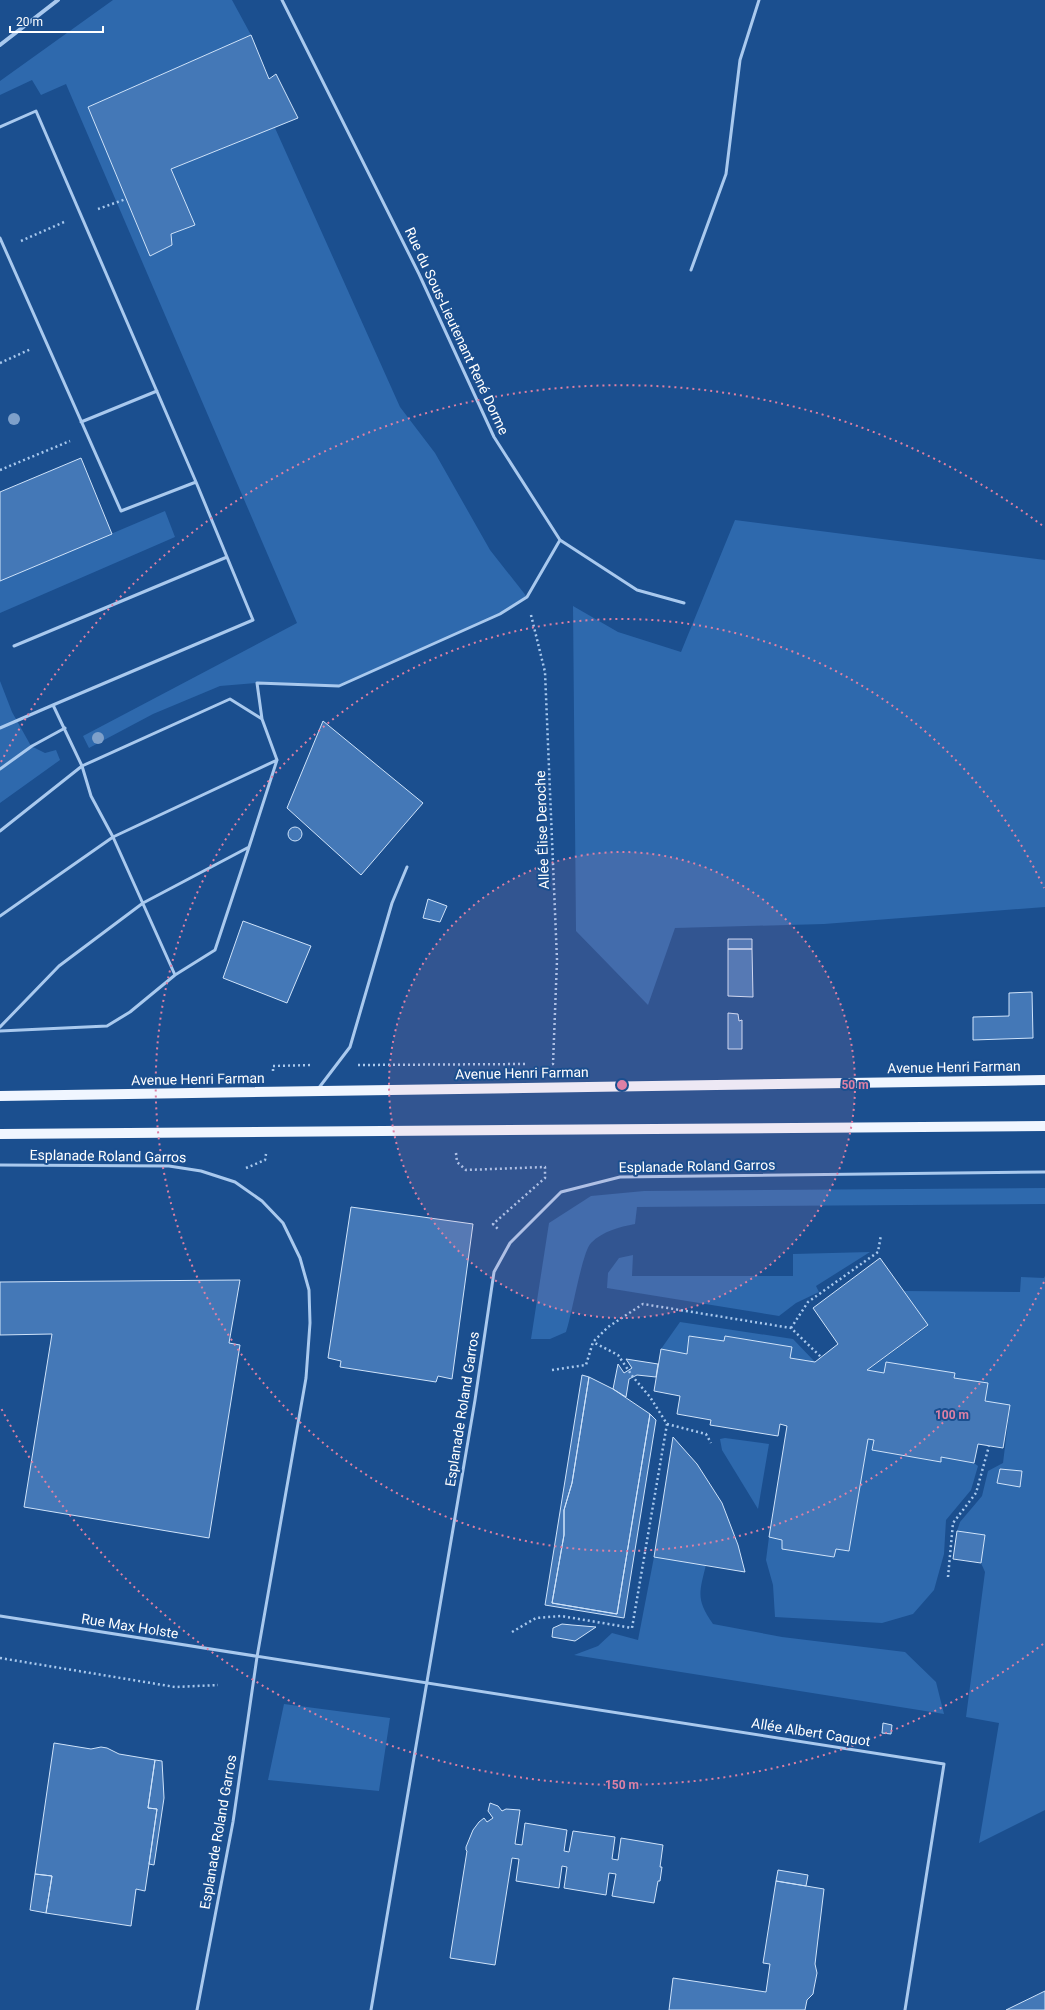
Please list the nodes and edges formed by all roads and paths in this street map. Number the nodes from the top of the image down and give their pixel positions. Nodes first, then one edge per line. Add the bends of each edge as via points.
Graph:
1 (58, 0) edge
2 (282, 0) edge
3 (758, 0) edge
4 (0, 45) edge
5 (0, 127) edge
6 (0, 238) edge
7 (692, 270) dead end
8 (47, 342) junction
9 (0, 362) edge
10 (157, 390) junction
11 (81, 422) junction
12 (86, 435) junction
13 (0, 470) edge
14 (196, 482) junction
15 (560, 540) junction
16 (228, 557) junction
17 (527, 597) junction
18 (684, 603) dead end
19 (14, 646) dead end
20 (53, 705) junction
21 (262, 719) junction
22 (0, 728) edge
23 (65, 728) junction
24 (278, 760) junction
25 (82, 766) junction
26 (0, 768) edge
27 (0, 831) edge
28 (112, 837) junction
29 (249, 846) junction
30 (407, 867) dead end
31 (143, 903) junction
32 (0, 916) edge
33 (175, 976) junction
34 (0, 1027) edge
35 (0, 1031) edge
36 (552, 1064) dead end
37 (1045, 1080) edge
38 (315, 1092) junction
39 (0, 1096) edge
40 (1045, 1126) edge
41 (0, 1134) edge
42 (456, 1152) dead end
43 (0, 1165) edge
44 (1045, 1172) edge
45 (880, 1236) dead end
46 (510, 1243) junction
47 (791, 1328) junction
48 (593, 1342) junction
49 (821, 1357) dead end
50 (552, 1370) dead end
51 (667, 1424) junction
52 (711, 1443) dead end
53 (989, 1446) dead end
54 (948, 1577) dead end
55 (0, 1616) edge
56 (512, 1632) dead end
57 (257, 1657) junction
58 (0, 1658) edge
59 (428, 1683) junction
60 (218, 1686) dead end
61 (197, 2010) edge
62 (371, 2010) edge
63 (905, 2010) edge

1 - 4 street
2 - 15 lane, Rue du Sous-Lieutenant René Dorme via 419,274 494,437
3 - 7 lane via 740,60 726,174
5 - 10 lane via 36,111
6 - 8 lane
8 - 9 path
8 - 11 lane
10 - 11 lane
10 - 14 lane
11 - 12 lane
12 - 13 path
12 - 14 lane via 121,511
14 - 16 lane
15 - 17 lane
15 - 18 lane, Rue du Sous-Lieutenant René Dorme via 637,590
16 - 19 lane
16 - 20 lane via 253,620
17 - 21 lane via 500,614 339,686 257,683
17 - 36 path, Allée Élise Deroche via 545,672 557,960
20 - 22 lane
20 - 23 lane
21 - 24 lane
21 - 25 lane via 230,699
23 - 25 lane
23 - 26 lane
24 - 28 lane
24 - 29 lane
25 - 27 lane
25 - 28 lane via 90,796
28 - 31 lane
28 - 32 lane
29 - 31 lane
29 - 33 lane via 215,950
30 - 38 lane via 392,903 350,1047
31 - 33 lane
31 - 34 lane via 59,966
33 - 35 lane via 108,1026
37 - 38 main road, Avenue Henri Farman via 549,1086
38 - 39 main road, Avenue Henri Farman
40 - 41 main road
42 - 46 path via 457,1162 466,1170 545,1167 545,1178 493,1224
43 - 57 lane, Esplanade Roland Garros via 169,1166 201,1170 235,1182 262,1201 283,1223 300,1258 309,1290 310,1323 306,1378
44 - 46 lane, Esplanade Roland Garros via 620,1177 561,1192
45 - 47 path via 878,1252 808,1302
46 - 59 lane, Esplanade Roland Garros via 494,1272
47 - 48 path via 643,1304 608,1327
47 - 49 path
48 - 50 path via 586,1365
48 - 51 path via 618,1355 650,1396
51 - 52 path via 706,1434
51 - 56 path via 632,1628 561,1616 536,1618
53 - 54 path via 976,1493 953,1523
55 - 57 lane, Rue Max Holste
57 - 59 lane
57 - 61 lane, Esplanade Roland Garros via 233,1822
58 - 60 path via 175,1687
59 - 62 lane, Esplanade Roland Garros
59 - 63 lane, Allée Albert Caquot via 944,1764

